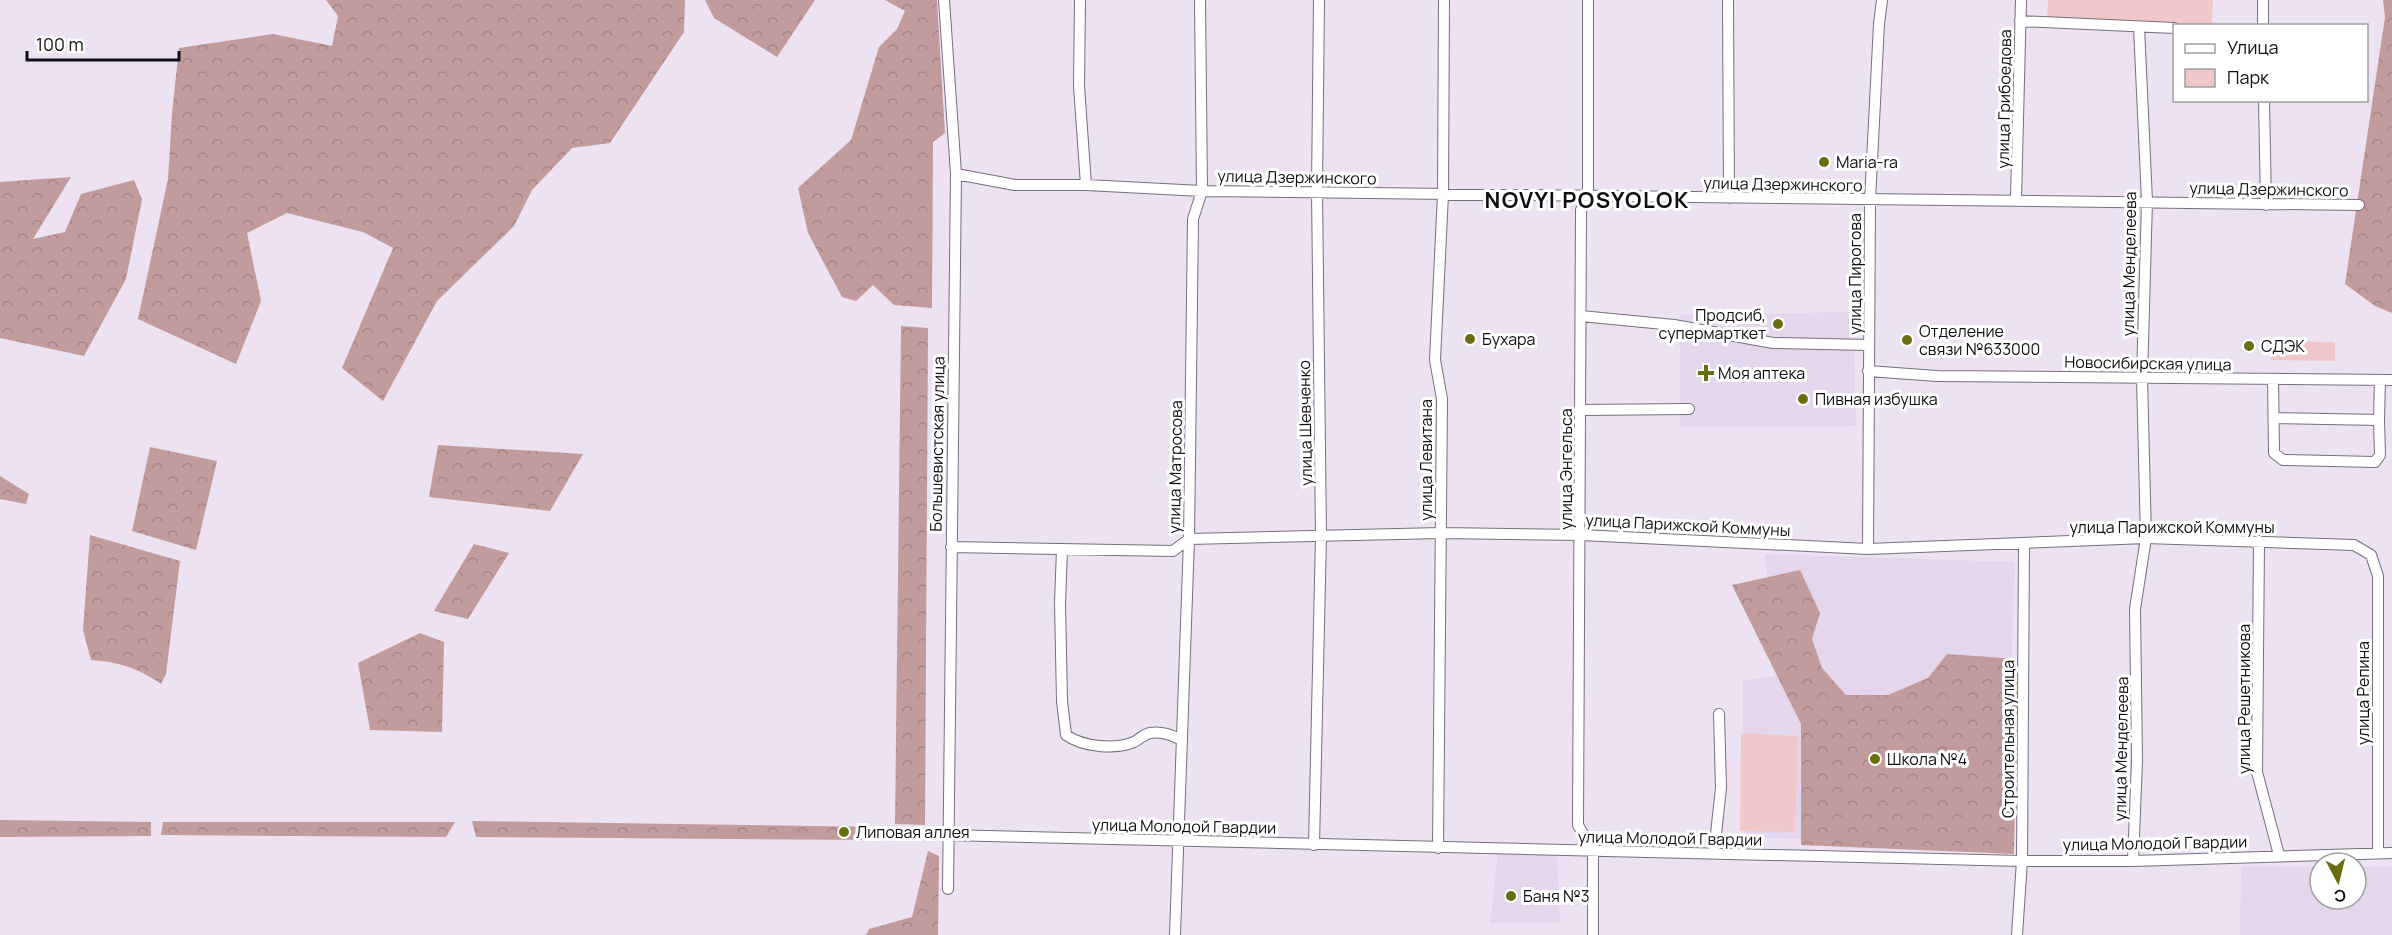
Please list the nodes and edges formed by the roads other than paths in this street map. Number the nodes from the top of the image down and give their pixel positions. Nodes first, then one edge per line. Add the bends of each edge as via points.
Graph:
1 (944, 0) edge
2 (1080, 0) edge
3 (1200, 0) edge
4 (1318, 0) edge
5 (1444, 0) edge
6 (1588, 0) edge
7 (1728, 0) edge
8 (1882, 0) edge
9 (2021, 0) edge
10 (2263, 0) edge
11 (2020, 21) junction
12 (2263, 24) edge
13 (2139, 27) junction
14 (2173, 28) edge
15 (2264, 102) edge
16 (956, 174) junction
17 (1086, 184) junction
18 (1202, 191) junction
19 (1317, 191) junction
20 (1443, 194) junction
21 (1588, 196) junction
22 (1729, 198) junction
23 (2016, 199) junction
24 (1870, 200) junction
25 (2147, 201) junction
26 (2266, 205) junction
27 (2359, 205) dead end
28 (1581, 316) junction
29 (1869, 345) junction
30 (1868, 371) junction
31 (2142, 378) junction
32 (2273, 379) junction
33 (2380, 380) junction
34 (2392, 380) edge
35 (1689, 409) dead end
36 (1581, 410) junction
37 (2274, 418) junction
38 (2379, 420) junction
39 (1441, 533) junction
40 (1581, 535) junction
41 (1321, 536) junction
42 (2146, 538) junction
43 (1189, 539) junction
44 (2259, 541) junction
45 (2024, 543) junction
46 (2354, 545) joint
47 (951, 548) junction
48 (1062, 549) junction
49 (1868, 549) junction
50 (1719, 714) dead end
51 (1182, 740) junction
52 (947, 835) junction
53 (1178, 841) junction
54 (1314, 845) junction
55 (1438, 848) junction
56 (1593, 852) junction
57 (1714, 852) junction
58 (2378, 852) junction
59 (2392, 853) edge
60 (2279, 855) junction
61 (2022, 861) junction
62 (2133, 861) junction
63 (948, 889) dead end
64 (1175, 935) edge
65 (1593, 935) edge
66 (2017, 935) edge

1 - 16 street, Большевистская улица
2 - 17 street via 1079,86
3 - 18 street, улица Матросова
4 - 19 street, улица Шевченко
5 - 20 street, улица Левитана
6 - 21 street, улица Энгельса
7 - 22 street
8 - 24 street, улица Пирогова
9 - 11 street, улица Грибоедова
10 - 12 street
11 - 13 street
11 - 23 street, улица Грибоедова
13 - 14 street
13 - 25 street, улица Менделеева
15 - 26 street
16 - 17 street, улица Дзержинского via 1015,185
16 - 47 street, Большевистская улица
17 - 18 street, улица Дзержинского
18 - 19 street, улица Дзержинского
18 - 43 street, улица Матросова via 1192,219
19 - 20 street, улица Дзержинского
19 - 41 street, улица Шевченко
20 - 21 street, улица Дзержинского
20 - 39 street, улица Левитана via 1435,360 1443,399
21 - 22 street, улица Дзержинского
21 - 28 street, улица Энгельса via 1581,210
22 - 24 street, улица Дзержинского
23 - 24 street, улица Дзержинского
23 - 25 street, улица Дзержинского
24 - 29 street, улица Пирогова
25 - 26 street, улица Дзержинского
25 - 31 street, улица Менделеева
26 - 27 street, улица Дзержинского
28 - 29 street via 1674,325 1773,343
28 - 36 street, улица Энгельса
29 - 30 street, улица Пирогова
30 - 31 street, Новосибирская улица via 1937,376
30 - 49 street, улица Пирогова
31 - 32 street, Новосибирская улица
31 - 42 street, улица Менделеева
32 - 33 street, Новосибирская улица
32 - 37 street
33 - 34 street, Новосибирская улица
33 - 38 street
35 - 36 street
36 - 40 street, улица Энгельса
37 - 38 street
37 - 38 street via 2274,453 2283,460 2375,462 2379,455
39 - 40 street, улица Парижской Коммуны
39 - 41 street, улица Парижской Коммуны
39 - 55 street, улица Левитана
40 - 49 street, улица Парижской Коммуны
40 - 56 street, улица Энгельса via 1578,825
41 - 43 street, улица Парижской Коммуны
41 - 54 street, улица Шевченко
42 - 44 street, улица Парижской Коммуны
42 - 45 street, улица Парижской Коммуны
42 - 62 street, улица Менделеева via 2135,609 2138,673
43 - 48 street, улица Парижской Коммуны via 1173,550
43 - 51 street, улица Матросова
44 - 46 street, улица Парижской Коммуны
44 - 60 street, улица Решетникова via 2257,772
45 - 49 street, улица Парижской Коммуны
45 - 61 street, Строительная улица
46 - 58 street, улица Репина via 2371,555 2378,576
47 - 48 street, улица Парижской Коммуны
47 - 52 street, Большевистская улица
48 - 51 street via 1061,679 1066,735 1076,742 1119,746 1135,742 1147,733 1160,732
50 - 57 street via 1721,788
51 - 53 street, улица Матросова
52 - 53 street, улица Молодой Гвардии
52 - 63 street, Большевистская улица
53 - 54 street, улица Молодой Гвардии
53 - 64 street, улица Матросова
54 - 55 street, улица Молодой Гвардии
55 - 56 street, улица Молодой Гвардии
56 - 57 street, улица Молодой Гвардии
56 - 65 street, улица Энгельса
57 - 61 street, улица Молодой Гвардии
58 - 59 street, улица Молодой Гвардии
58 - 60 street, улица Молодой Гвардии
60 - 62 street, улица Молодой Гвардии
61 - 62 street, улица Молодой Гвардии
61 - 66 street, Строительная улица

